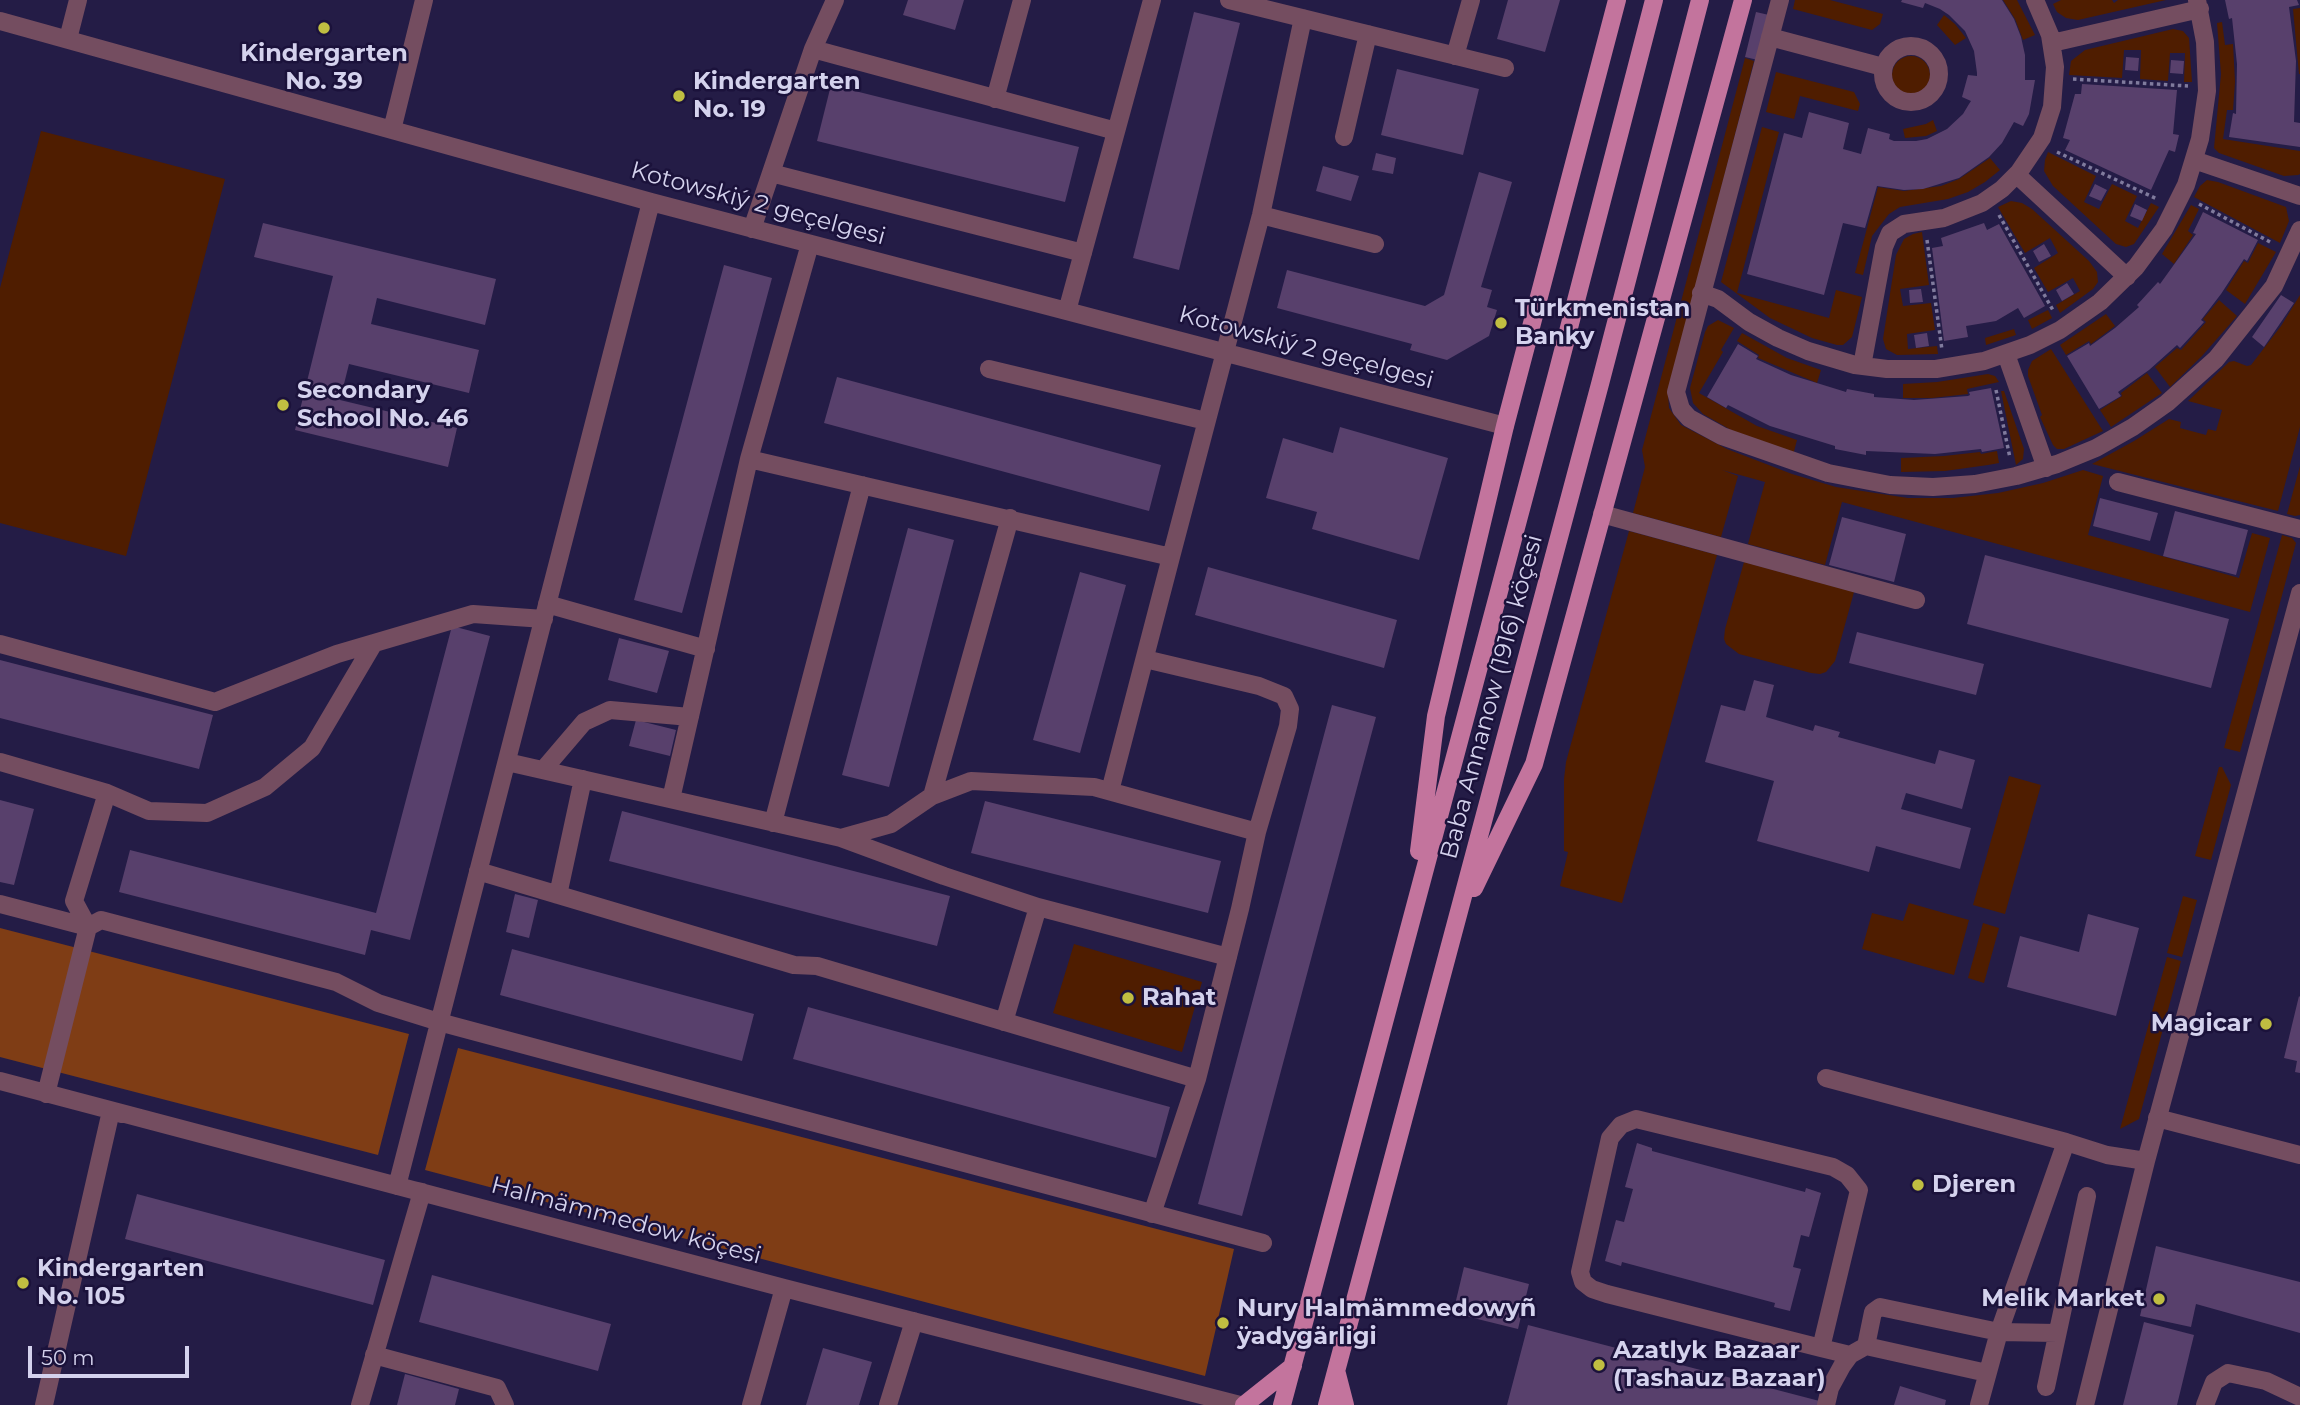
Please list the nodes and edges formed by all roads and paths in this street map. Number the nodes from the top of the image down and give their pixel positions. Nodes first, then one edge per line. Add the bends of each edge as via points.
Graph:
1 (78, 0) edge
2 (424, 0) edge
3 (835, 0) edge
4 (1022, 0) edge
5 (1152, 0) edge
6 (1229, 0) edge
7 (1471, 0) edge
8 (1617, 0) edge
9 (1654, 0) edge
10 (1700, 0) edge
11 (1743, 0) edge
12 (1780, 0) edge
13 (2035, 0) edge
14 (2198, 5) edge
15 (1287, 7) edge
16 (1303, 18) junction
17 (0, 21) edge
18 (1368, 34) junction
19 (1770, 37) junction
20 (68, 39) junction
21 (2052, 43) junction
22 (813, 49) junction
23 (1455, 56) junction
24 (1883, 67) dead end
25 (1505, 68) dead end
26 (2067, 79) dead end
27 (2193, 86) dead end
28 (995, 99) junction
29 (392, 130) junction
30 (1116, 131) junction
31 (1344, 137) dead end
32 (2049, 147) dead end
33 (2194, 160) junction
34 (771, 173) junction
35 (2017, 175) junction
36 (2300, 196) edge
37 (2193, 201) dead end
38 (652, 202) junction
39 (2163, 202) dead end
40 (1994, 207) dead end
41 (1261, 215) junction
42 (752, 229) junction
43 (2300, 230) edge
44 (1926, 231) dead end
45 (810, 244) junction
46 (1376, 244) dead end
47 (2281, 247) dead end
48 (1083, 253) junction
49 (2127, 277) junction
50 (1701, 293) junction
51 (1067, 311) junction
52 (2057, 317) dead end
53 (1224, 353) junction
54 (1942, 355) dead end
55 (2006, 355) junction
56 (1862, 366) junction
57 (989, 369) dead end
58 (2004, 388) dead end
59 (1206, 421) junction
60 (1505, 426) junction
61 (750, 459) junction
62 (2011, 462) dead end
63 (2046, 468) junction
64 (2118, 482) dead end
65 (862, 485) junction
66 (1602, 514) junction
67 (1010, 518) junction
68 (2300, 529) edge
69 (1171, 557) junction
70 (2300, 593) edge
71 (1916, 600) dead end
72 (545, 612) junction
73 (374, 643) junction
74 (0, 644) edge
75 (706, 649) junction
76 (1145, 659) junction
77 (690, 717) junction
78 (0, 762) edge
79 (507, 762) junction
80 (543, 770) junction
81 (583, 779) junction
82 (1110, 791) junction
83 (107, 793) junction
84 (932, 796) junction
85 (671, 799) junction
86 (773, 823) junction
87 (1257, 832) junction
88 (841, 838) junction
89 (478, 872) junction
90 (558, 895) junction
91 (0, 904) edge
92 (1038, 907) junction
93 (1411, 918) junction
94 (1456, 926) junction
95 (88, 927) junction
96 (1228, 957) junction
97 (439, 1022) junction
98 (1004, 1022) junction
99 (1826, 1078) dead end
100 (1197, 1079) junction
101 (0, 1081) edge
102 (46, 1094) junction
103 (111, 1111) junction
104 (2157, 1118) junction
105 (2066, 1142) junction
106 (2300, 1155) edge
107 (2146, 1161) junction
108 (397, 1185) junction
109 (422, 1192) junction
110 (2087, 1196) dead end
111 (1152, 1214) junction
112 (1263, 1243) dead end
113 (784, 1288) junction
114 (914, 1321) junction
115 (1999, 1332) junction
116 (2057, 1333) junction
117 (1866, 1346) junction
118 (1821, 1348) junction
119 (374, 1355) junction
120 (1850, 1355) junction
121 (1293, 1366) junction
122 (1336, 1368) junction
123 (1987, 1373) junction
124 (2046, 1387) dead end
125 (2300, 1397) edge
126 (44, 1405) edge
127 (360, 1405) edge
128 (505, 1405) edge
129 (751, 1405) edge
130 (888, 1405) edge
131 (1242, 1405) edge
132 (1282, 1405) edge
133 (1328, 1405) edge
134 (1345, 1405) edge
135 (1826, 1405) edge
136 (1979, 1405) edge
137 (2085, 1405) edge
138 (2204, 1405) edge

1 - 20 street
2 - 29 street
3 - 22 street
4 - 28 street
5 - 30 street
6 - 15 street
7 - 23 street
8 - 60 main road
9 - 93 main road, Baba Annanow (1916) köçesi
10 - 94 main road, Baba Annanow (1916) köçesi
11 - 66 main road
12 - 19 street
13 - 21 street
14 - 21 street
14 - 33 street via 2207,90
15 - 16 street
16 - 18 street
16 - 41 street
17 - 20 street, Kotowskiý 2 geçelgesi
18 - 23 street
18 - 31 street
19 - 24 street
19 - 50 street
20 - 29 street, Kotowskiý 2 geçelgesi
21 - 35 street via 2056,75 2050,115 2038,145
22 - 28 street
22 - 34 street
23 - 25 street
26 - 27 path
28 - 30 street
29 - 38 street, Kotowskiý 2 geçelgesi
30 - 48 street
32 - 39 path
33 - 36 street
33 - 49 street via 2164,229
34 - 42 street
34 - 48 street
35 - 49 street
35 - 56 street via 1967,211 1904,224 1890,233
37 - 47 path
38 - 42 street, Kotowskiý 2 geçelgesi
38 - 72 street
40 - 52 path
41 - 46 street
41 - 53 street
42 - 45 street, Kotowskiý 2 geçelgesi
43 - 63 street via 2274,286 2216,359 2133,427
44 - 54 path
45 - 51 street, Kotowskiý 2 geçelgesi
45 - 61 street
48 - 51 street
49 - 55 street via 2060,330
50 - 56 street via 1792,345
50 - 63 street via 1676,392 1681,409 1703,427 1808,467 1890,485 1975,484
51 - 53 street, Kotowskiý 2 geçelgesi
53 - 59 street
53 - 60 street, Kotowskiý 2 geçelgesi
55 - 56 street via 1936,369
55 - 63 street
57 - 59 street
58 - 62 path via 1996,390
59 - 69 street
60 - 93 main road via 1436,716
61 - 65 street
61 - 75 street
64 - 68 street
65 - 67 street
65 - 86 street
66 - 71 street
66 - 94 main road via 1534,764
67 - 69 street
67 - 84 street
69 - 76 street
70 - 104 street
72 - 73 street via 473,614
72 - 75 street
72 - 79 street
73 - 74 street via 215,702
73 - 83 street via 312,748 265,787 207,813 149,811
75 - 77 street
76 - 82 street
76 - 87 street via 1284,696 1290,709 1288,726
77 - 80 street via 610,710 584,722
77 - 85 street
78 - 83 street
79 - 80 street
79 - 89 street
80 - 81 street
81 - 85 street
81 - 90 street
82 - 84 street via 971,781
82 - 87 street
83 - 95 street via 74,901
84 - 88 street via 891,824
85 - 86 street
86 - 88 street
87 - 96 street
88 - 92 street
89 - 90 street
89 - 97 street
90 - 98 street
91 - 95 street
92 - 96 street
92 - 98 street
93 - 121 main road, Baba Annanow (1916) köçesi
94 - 122 main road, Baba Annanow (1916) köçesi
95 - 97 street via 101,920 336,982 378,1003
95 - 102 street
96 - 100 street
97 - 108 street
97 - 111 street
98 - 100 street
99 - 105 street
100 - 111 street
101 - 102 street, Halmämmedow köçesi
102 - 103 street, Halmämmedow köçesi
103 - 108 street, Halmämmedow köçesi
103 - 109 street
103 - 126 street
104 - 106 street
104 - 107 street
105 - 107 street
105 - 115 street
107 - 137 street
108 - 109 street, Halmämmedow köçesi
109 - 113 street, Halmämmedow köçesi
109 - 119 street
110 - 116 street
111 - 112 street
113 - 114 street, Halmämmedow köçesi
113 - 129 street
114 - 130 street
114 - 131 street, Halmämmedow köçesi
115 - 116 street
115 - 117 street via 1880,1307 1873,1312
115 - 123 street
116 - 124 street
117 - 120 street
117 - 123 street
118 - 118 street via 1607,1294 1583,1282 1580,1272 1610,1138 1621,1125 1636,1119 1833,1167 1847,1175 1859,1191
118 - 120 street
119 - 127 street
119 - 128 street via 497,1388
120 - 135 street via 1830,1388
121 - 131 main road
121 - 132 main road, Baba Annanow (1916) köçesi
122 - 133 main road, Baba Annanow (1916) köçesi
122 - 134 main road
123 - 136 street
125 - 138 street via 2266,1381 2228,1373 2214,1382

